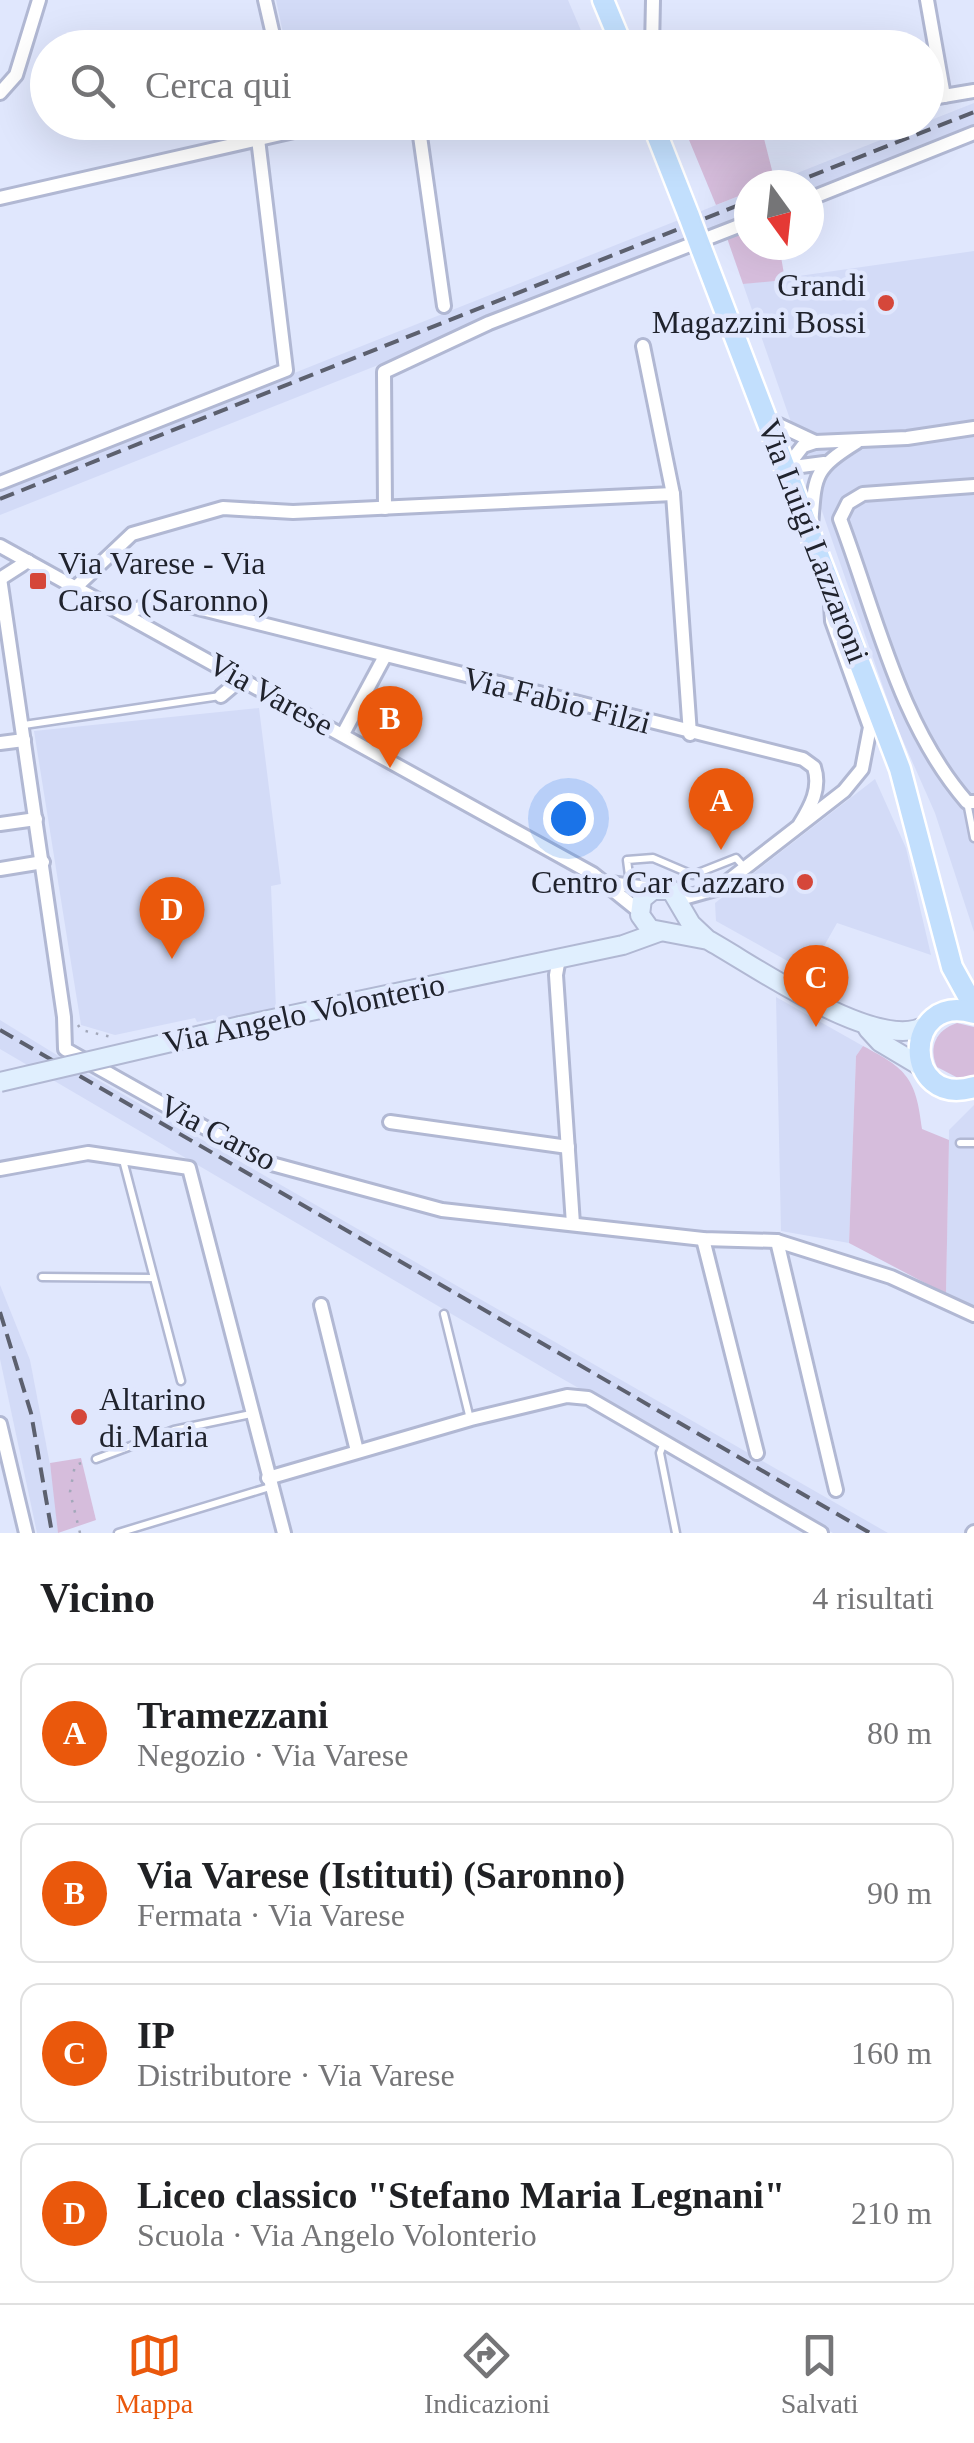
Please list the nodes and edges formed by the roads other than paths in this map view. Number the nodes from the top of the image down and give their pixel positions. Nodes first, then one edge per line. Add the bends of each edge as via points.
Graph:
1 (39, 0) edge
2 (265, 0) edge
3 (603, 0) edge
4 (653, 0) edge
5 (927, 0) edge
6 (272, 30) edge
7 (616, 30) edge
8 (652, 30) edge
9 (932, 30) edge
10 (974, 91) edge
11 (0, 93) edge
12 (944, 96) edge
13 (974, 133) edge
14 (254, 140) edge
15 (258, 140) edge
16 (421, 140) edge
17 (659, 140) edge
18 (824, 193) edge
19 (0, 198) edge
20 (734, 228) edge
21 (444, 306) dead end
22 (643, 346) dead end
23 (768, 420) junction
24 (974, 428) edge
25 (859, 441) junction
26 (814, 442) junction
27 (824, 463) junction
28 (786, 468) junction
29 (0, 483) edge
30 (974, 486) edge
31 (673, 494) junction
32 (385, 508) junction
33 (811, 534) junction
34 (0, 546) edge
35 (28, 561) junction
36 (0, 578) edge
37 (829, 582) junction
38 (76, 587) junction
39 (124, 613) junction
40 (5, 644) edge
41 (385, 656) junction
42 (234, 684) dead end
43 (222, 696) joint
44 (24, 732) junction
45 (343, 734) junction
46 (690, 734) junction
47 (0, 743) edge
48 (971, 802) edge
49 (36, 818) junction
50 (0, 824) edge
51 (800, 824) junction
52 (974, 838) edge
53 (43, 862) junction
54 (745, 868) junction
55 (0, 869) edge
56 (604, 881) junction
57 (630, 888) junction
58 (657, 888) junction
59 (682, 904) junction
60 (640, 913) junction
61 (661, 932) junction
62 (708, 940) junction
63 (608, 947) junction
64 (559, 958) junction
65 (952, 967) junction
66 (974, 1010) edge
67 (944, 1012) junction
68 (927, 1026) junction
69 (868, 1028) junction
70 (922, 1068) junction
71 (0, 1082) edge
72 (963, 1088) edge
73 (974, 1099) edge
74 (390, 1122) dead end
75 (960, 1143) dead end
76 (974, 1143) edge
77 (568, 1146) junction
78 (122, 1158) junction
79 (0, 1169) edge
80 (574, 1224) junction
81 (702, 1239) junction
82 (777, 1242) junction
83 (42, 1277) dead end
84 (153, 1278) junction
85 (321, 1305) dead end
86 (444, 1314) dead end
87 (974, 1316) edge
88 (181, 1382) dead end
89 (252, 1414) junction
90 (470, 1420) junction
91 (0, 1424) edge
92 (666, 1439) junction
93 (357, 1451) junction
94 (757, 1454) dead end
95 (96, 1459) road end
96 (269, 1482) junction
97 (836, 1490) dead end
98 (132, 1531) edge
99 (26, 1533) edge
100 (118, 1533) edge
101 (284, 1533) edge
102 (676, 1533) edge
103 (821, 1533) edge

1 - 11 street via 16,76
2 - 6 street
3 - 7 main road
4 - 8 street
5 - 9 street
10 - 12 street
13 - 18 street
14 - 19 street
15 - 29 street via 286,370
16 - 21 street
17 - 23 main road, Via Luigi Lazzaroni, bridge
20 - 32 street via 384,372
22 - 31 street
23 - 26 street
23 - 28 main road, Via Luigi Lazzaroni
24 - 25 street
25 - 26 street
25 - 27 street
26 - 28 street via 802,446
27 - 28 street
27 - 33 street via 814,487
28 - 33 main road, Via Luigi Lazzaroni
30 - 48 street via 864,494 840,518 913,718 942,773
31 - 32 street
31 - 46 street
32 - 38 street via 223,508 132,534
33 - 37 main road, Via Luigi Lazzaroni
34 - 35 street, Via Varese
35 - 36 street, Via Carso
35 - 38 street, Via Varese
36 - 40 street, Via Carso
37 - 51 street via 832,621 867,713 870,741 854,781
37 - 65 main road, Via Luigi Lazzaroni via 900,769
38 - 39 street, Via Varese
39 - 41 street, Via Fabio Filzi via 160,599
39 - 45 street, Via Varese
40 - 44 street, Via Carso
41 - 45 street
41 - 46 street, Via Fabio Filzi
42 - 43 street
43 - 44 lane
44 - 47 street
44 - 49 street, Via Carso
45 - 56 street, Via Varese
46 - 51 street, Via Fabio Filzi via 809,762 817,781
48 - 52 lane
49 - 50 street
49 - 53 street, Via Carso
51 - 54 street
53 - 55 street
53 - 80 street, Via Carso via 65,1049 268,1163 442,1210
54 - 57 lane via 736,858 693,875 653,858 627,860
54 - 59 street
56 - 57 street
56 - 60 street, Via Varese
57 - 58 street
58 - 59 street via 668,889
58 - 60 street via 644,896
59 - 61 street via 676,926
59 - 62 street
60 - 61 street via 648,928
60 - 63 street via 627,938
61 - 62 street
61 - 63 street, Via Angelo Volonterio
62 - 69 street
63 - 64 street, Via Angelo Volonterio
64 - 71 street, Via Angelo Volonterio, bridge
64 - 77 street
65 - 66 main road, Via Luigi Lazzaroni
65 - 67 main road, Via Luigi Lazzaroni
66 - 67 main road
67 - 68 main road
68 - 69 street via 908,1032
68 - 70 main road via 918,1046
69 - 70 street
70 - 72 main road via 938,1084
72 - 73 main road
74 - 77 street
75 - 76 lane
77 - 80 street
78 - 79 street via 88,1153
78 - 84 lane
78 - 89 street via 189,1168
80 - 81 street, Via Carso
81 - 82 street, Via Carso
81 - 94 street
82 - 87 street, Via Carso via 891,1278
82 - 97 street
83 - 84 lane
84 - 88 lane
85 - 93 street
86 - 90 lane
89 - 95 lane via 174,1430
89 - 96 street
90 - 92 street via 567,1396 588,1398
90 - 93 street
91 - 99 street
92 - 102 lane via 660,1453
92 - 103 street
93 - 96 street
96 - 98 lane
96 - 101 street
98 - 100 lane

